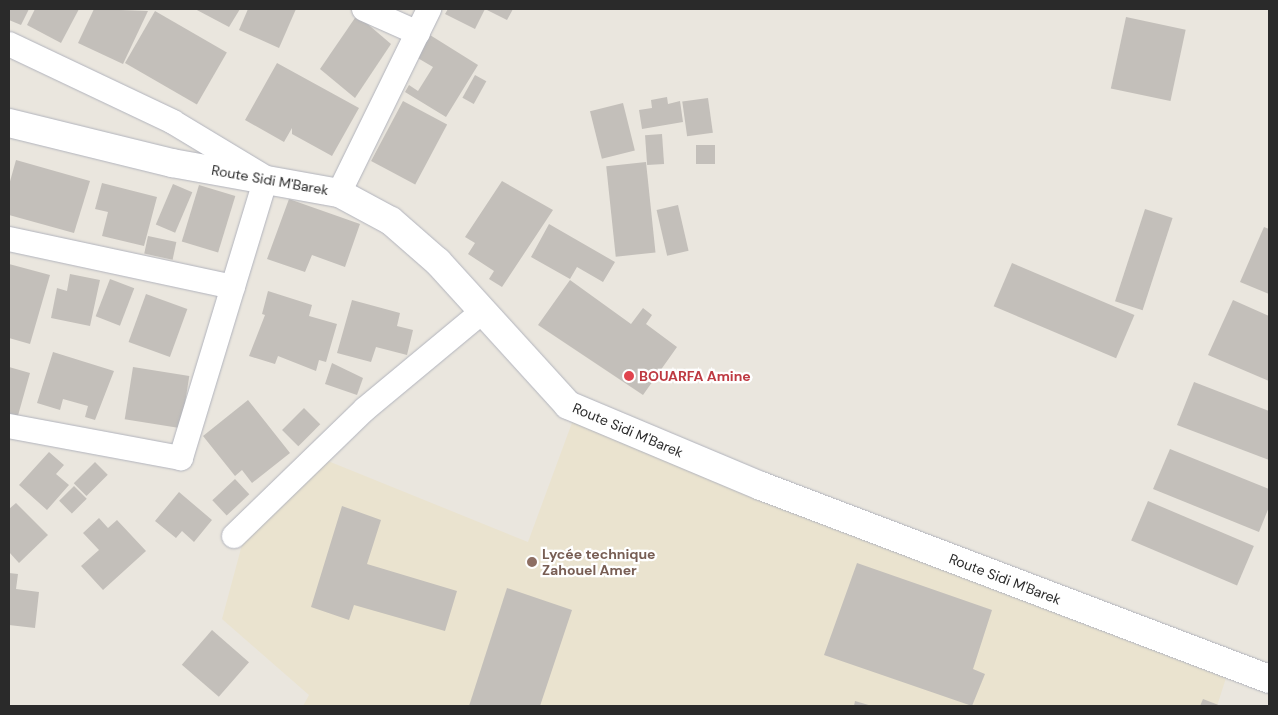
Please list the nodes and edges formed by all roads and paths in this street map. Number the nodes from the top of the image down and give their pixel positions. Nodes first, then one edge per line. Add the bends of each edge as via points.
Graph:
1 (364, 9) edge
2 (428, 9) edge
3 (418, 34) junction
4 (9, 44) edge
5 (9, 123) edge
6 (266, 178) junction
7 (339, 193) junction
8 (9, 239) edge
9 (233, 287) junction
10 (482, 312) junction
11 (9, 426) edge
12 (234, 536) dead end
13 (1269, 678) edge

1 - 3 street
2 - 3 street
3 - 7 street
4 - 6 street via 173,122
5 - 6 main road, Route Sidi M'Barek via 172,163
6 - 7 main road, Route Sidi M'Barek
6 - 9 street
7 - 10 main road, Route Sidi M'Barek via 391,221 438,262
8 - 9 street
9 - 11 street via 181,458
10 - 12 street via 365,409
10 - 13 main road, Route Sidi M'Barek via 568,405 761,486

